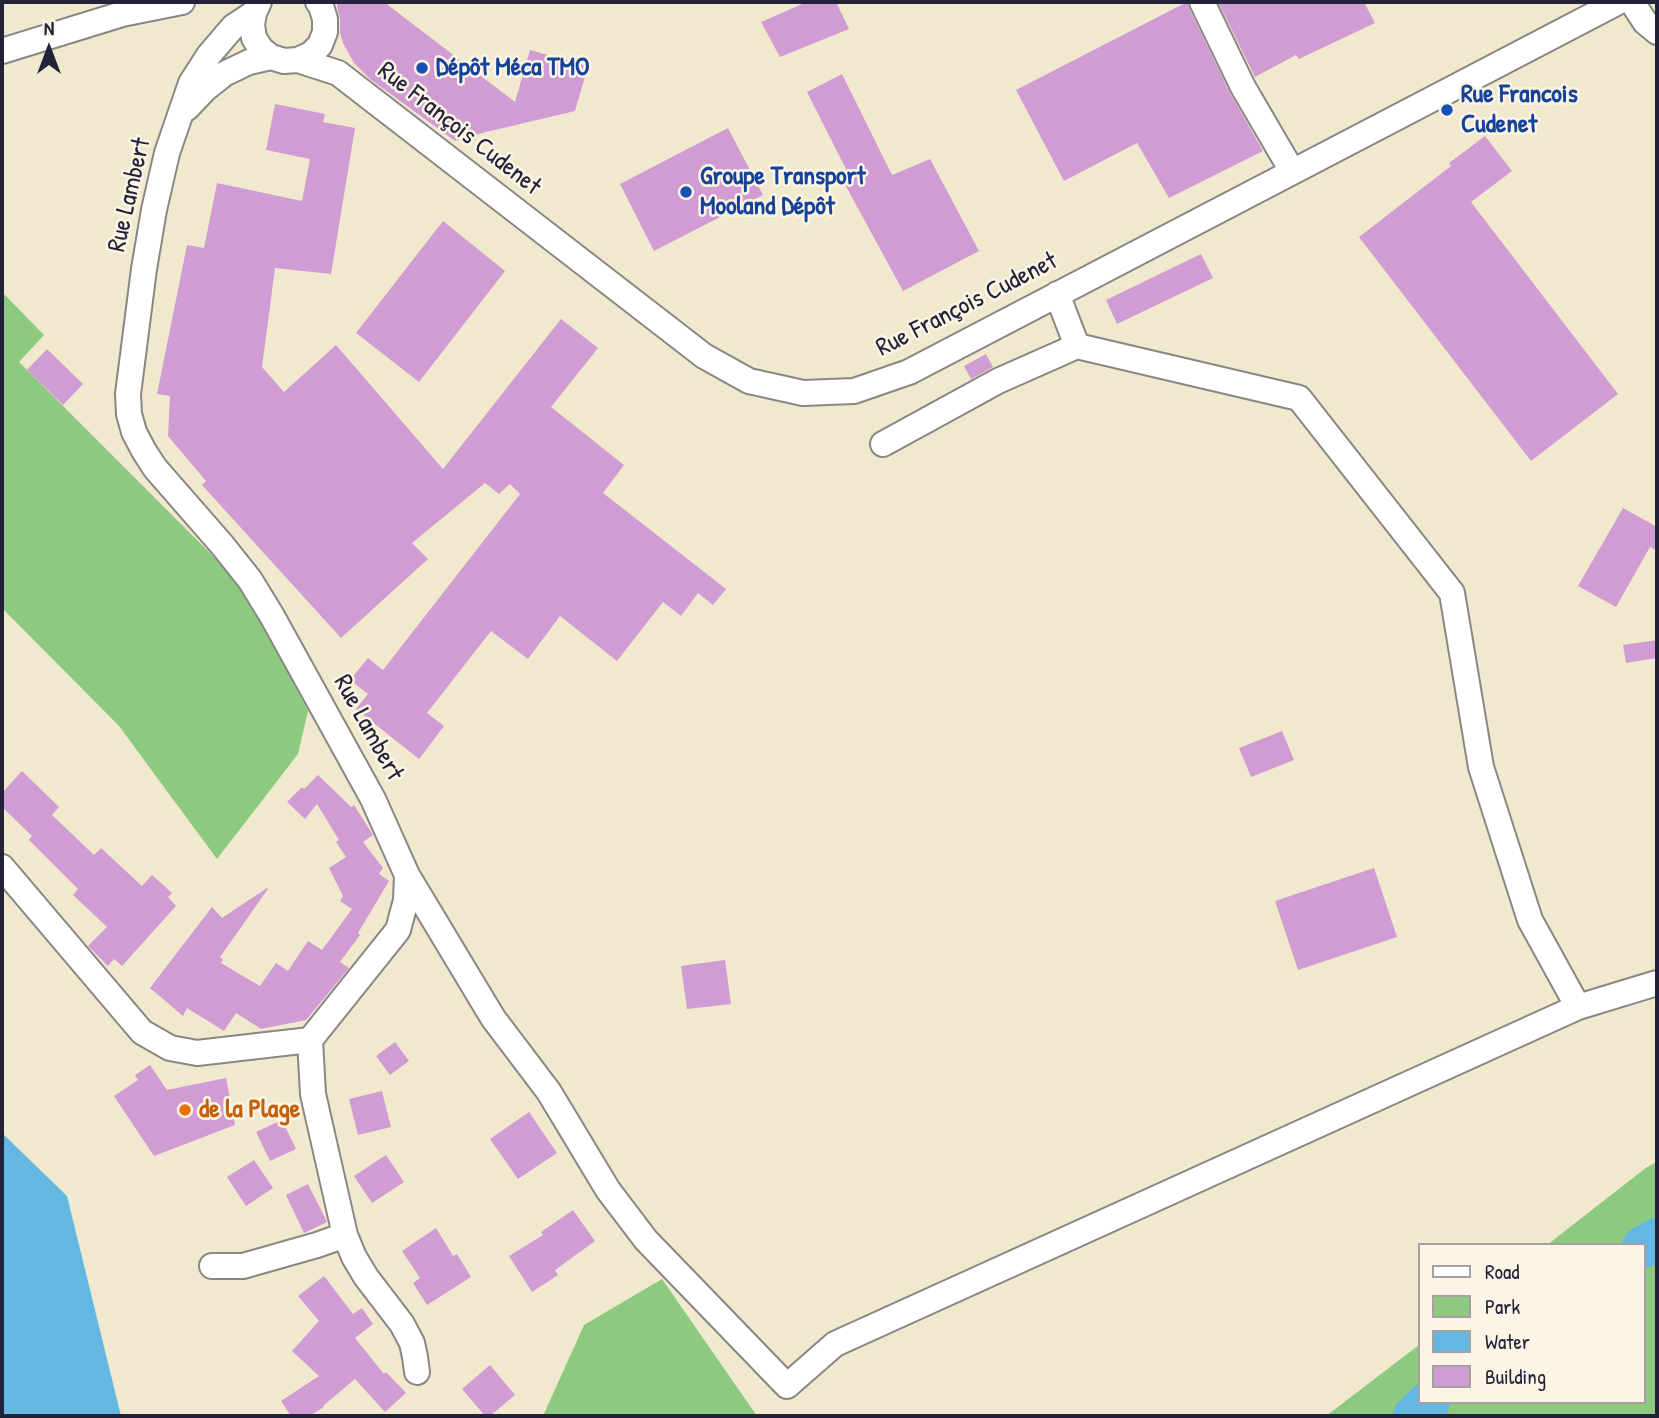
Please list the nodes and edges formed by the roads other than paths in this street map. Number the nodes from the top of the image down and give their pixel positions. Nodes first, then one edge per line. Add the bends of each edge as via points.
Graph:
1 (182, 2) edge
2 (1202, 2) edge
3 (1618, 2) edge
4 (1632, 2) edge
5 (321, 3) edge
6 (257, 7) edge
7 (325, 32) junction
8 (1657, 32) edge
9 (2, 51) edge
10 (271, 57) junction
11 (298, 60) junction
12 (338, 73) junction
13 (181, 113) junction
14 (1292, 171) junction
15 (1057, 294) junction
16 (1077, 346) junction
17 (883, 444) dead end
18 (2, 867) edge
19 (407, 875) junction
20 (1657, 983) edge
21 (1578, 1007) junction
22 (310, 1040) junction
23 (345, 1235) junction
24 (212, 1266) dead end
25 (417, 1372) dead end

1 - 9 street via 122,14
2 - 14 street via 1242,87
3 - 14 street, Rue François Cudenet
4 - 8 street
5 - 7 street, Rue François Cudenet
6 - 10 street via 254,38
6 - 13 street, Rue Lambert via 209,55 191,83
7 - 11 street via 320,45
7 - 12 street, Rue François Cudenet
10 - 11 street, Rue François Cudenet
10 - 13 street, Rue Lambert via 224,74
11 - 12 street, Rue François Cudenet
12 - 15 street, Rue François Cudenet via 704,356 749,381 803,393 854,391 909,372
13 - 19 street, Rue Lambert via 167,153 144,269 128,394 134,432 155,468 223,546 272,615 373,799
14 - 15 street, Rue François Cudenet
15 - 16 street
16 - 17 street via 998,381
16 - 21 street via 1299,398 1452,593 1481,767 1531,920
18 - 22 street via 142,1032 170,1048 198,1053
19 - 21 street, Rue Lambert via 493,1018 549,1092 608,1190 646,1240 787,1386 835,1344
19 - 22 street via 398,929
20 - 21 street
22 - 23 street via 313,1094
23 - 24 street via 243,1266
23 - 25 street via 366,1277 412,1343

